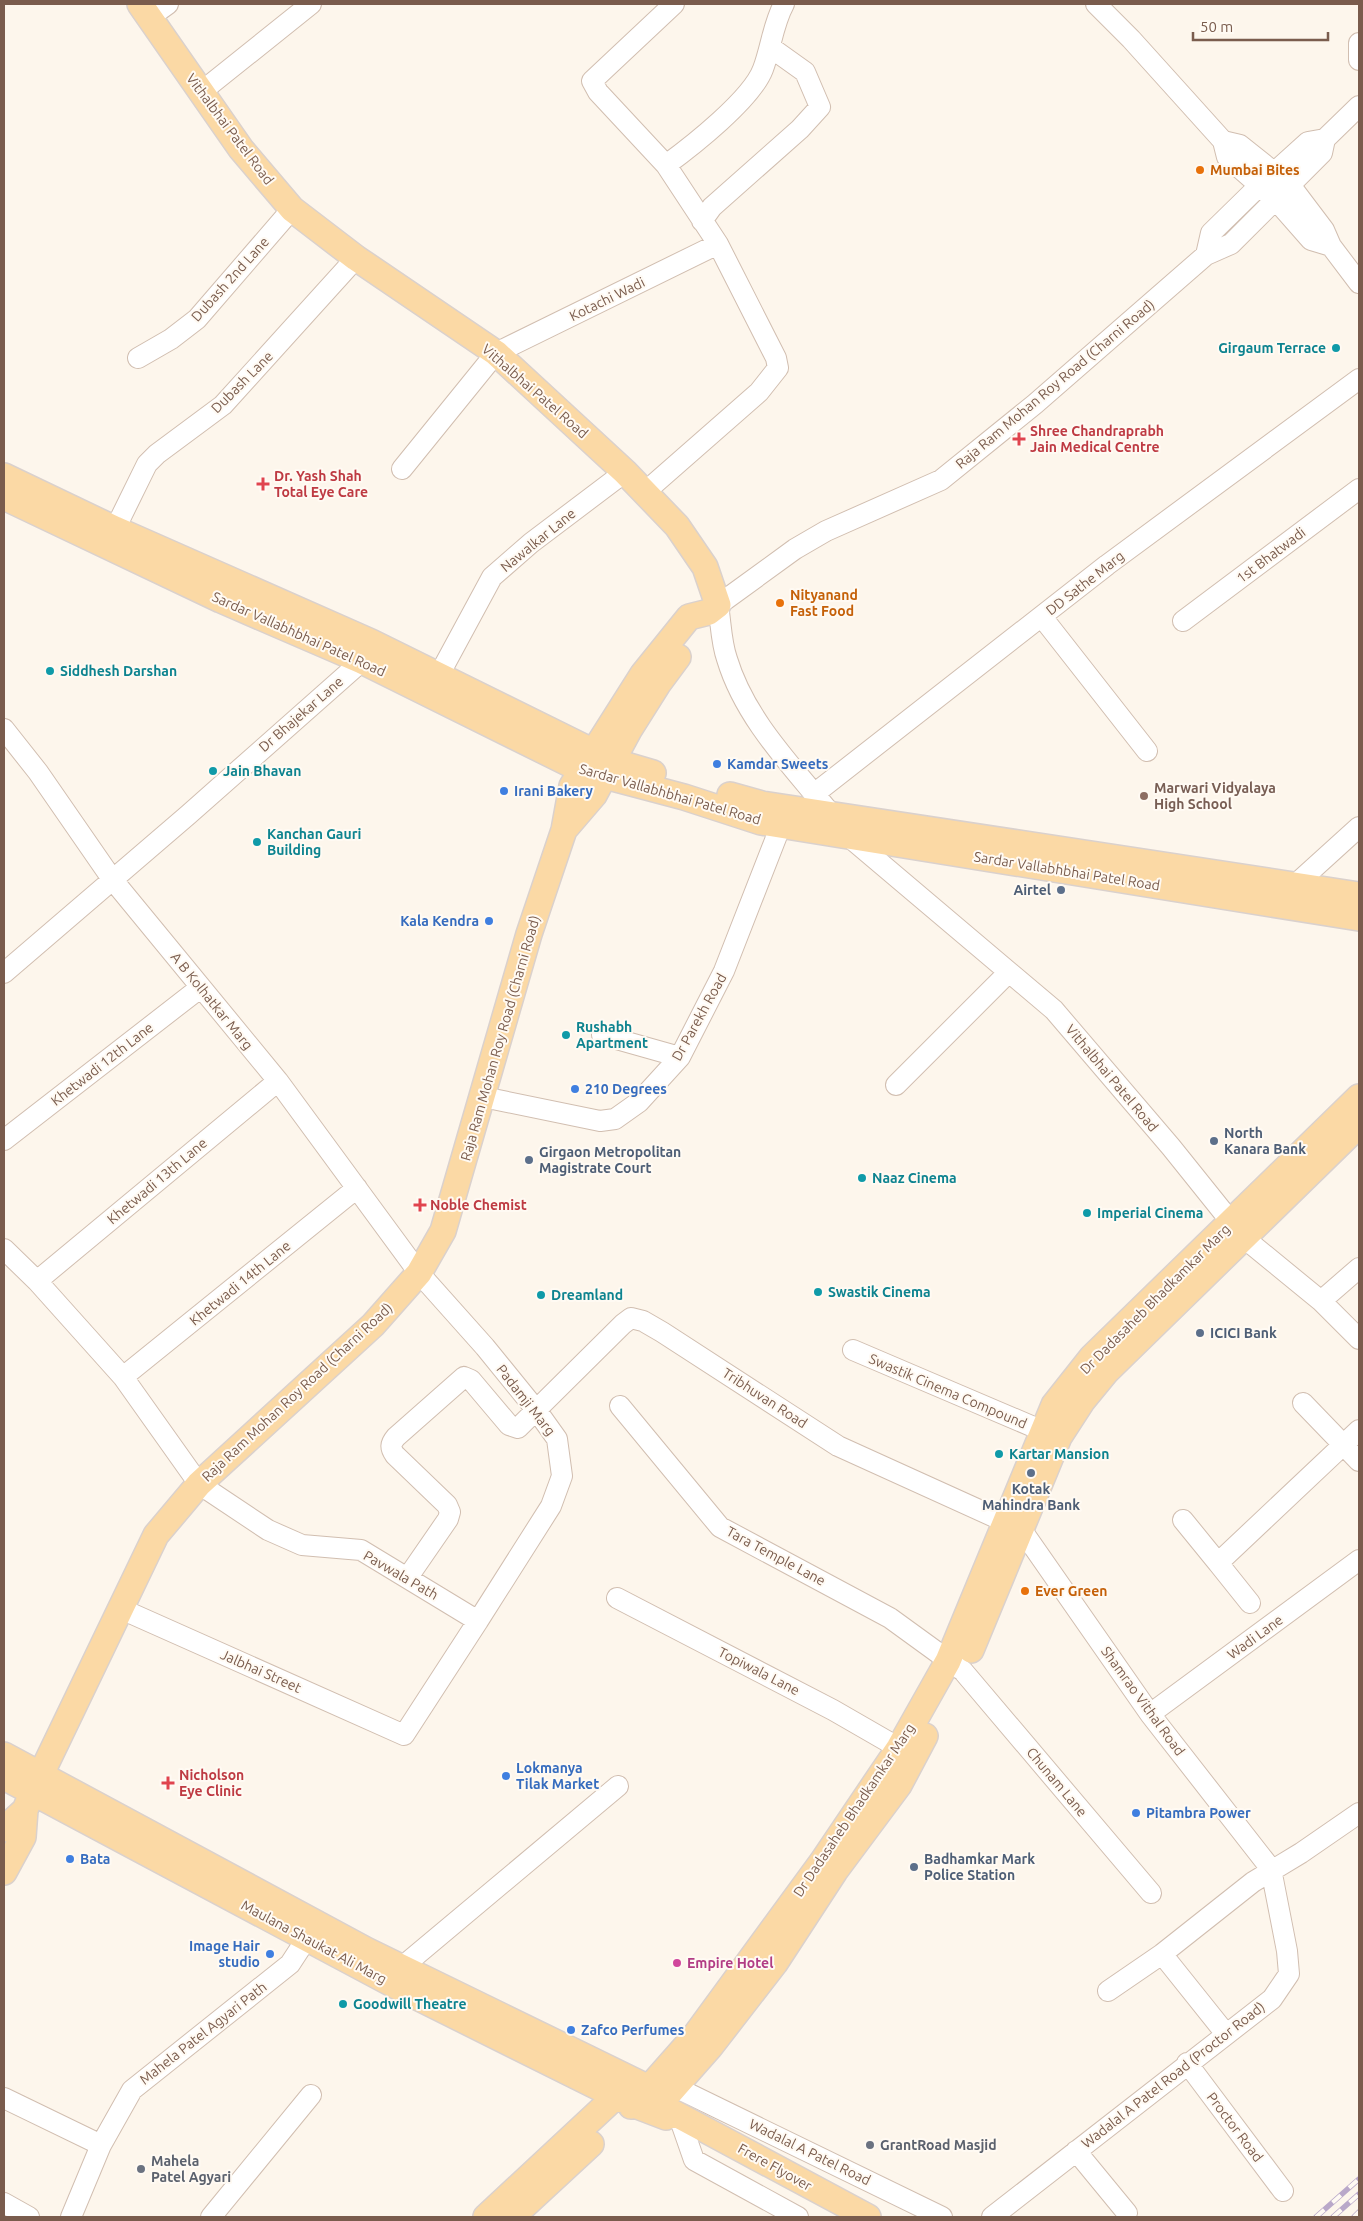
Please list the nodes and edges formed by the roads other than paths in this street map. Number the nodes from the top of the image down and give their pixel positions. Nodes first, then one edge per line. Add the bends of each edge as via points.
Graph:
1 (311, 4) edge
2 (674, 4) edge
3 (784, 4) edge
4 (1096, 4) edge
5 (153, 8) edge
6 (1359, 43) edge
7 (770, 47) junction
8 (1359, 60) edge
9 (201, 92) junction
10 (1359, 106) edge
11 (1325, 138) junction
12 (1223, 141) junction
13 (666, 165) junction
14 (1274, 172) junction
15 (1290, 185) junction
16 (1258, 187) junction
17 (1275, 199) junction
18 (292, 209) junction
19 (702, 221) junction
20 (718, 244) junction
21 (1331, 246) junction
22 (1206, 255) junction
23 (356, 258) junction
24 (1359, 283) edge
25 (496, 353) junction
26 (138, 358) dead end
27 (1359, 379) edge
28 (402, 469) dead end
29 (625, 472) junction
30 (4, 476) edge
31 (1359, 489) edge
32 (644, 492) junction
33 (4, 497) edge
34 (115, 529) junction
35 (713, 608) junction
36 (1042, 617) junction
37 (1183, 621) dead end
38 (366, 652) junction
39 (439, 675) junction
40 (4, 729) edge
41 (1147, 751) dead end
42 (597, 765) junction
43 (814, 794) junction
44 (831, 814) junction
45 (781, 825) junction
46 (1359, 827) edge
47 (847, 835) junction
48 (112, 879) junction
49 (1294, 885) junction
50 (1359, 894) edge
51 (1359, 918) edge
52 (1009, 972) junction
53 (4, 973) edge
54 (200, 988) junction
55 (602, 1035) dead end
56 (680, 1057) junction
57 (278, 1081) junction
58 (896, 1085) dead end
59 (483, 1097) junction
60 (1359, 1097) edge
61 (1359, 1125) edge
62 (4, 1140) edge
63 (356, 1188) junction
64 (1238, 1230) junction
65 (4, 1249) edge
66 (1359, 1268) edge
67 (419, 1273) junction
68 (37, 1281) junction
69 (1321, 1301) junction
70 (1359, 1340) edge
71 (853, 1350) dead end
72 (123, 1377) junction
73 (1304, 1402) dead end
74 (620, 1406) dead end
75 (537, 1411) junction
76 (1359, 1430) edge
77 (1043, 1431) junction
78 (1343, 1444) junction
79 (1359, 1460) edge
80 (199, 1484) junction
81 (1183, 1520) dead end
82 (1013, 1526) junction
83 (1359, 1560) edge
84 (1218, 1563) junction
85 (408, 1577) junction
86 (617, 1598) dead end
87 (1250, 1602) dead end
88 (119, 1608) junction
89 (478, 1621) junction
90 (955, 1666) junction
91 (1150, 1714) junction
92 (899, 1748) junction
93 (4, 1755) edge
94 (4, 1777) edge
95 (618, 1786) dead end
96 (33, 1793) junction
97 (1359, 1813) edge
98 (4, 1829) edge
99 (1271, 1870) junction
100 (4, 1872) edge
101 (1151, 1893) dead end
102 (307, 1938) junction
103 (1162, 1954) junction
104 (402, 1968) junction
105 (1108, 1991) dead end
106 (1226, 2034) junction
107 (1187, 2063) junction
108 (311, 2095) dead end
109 (4, 2098) edge
110 (659, 2102) junction
111 (101, 2145) junction
112 (1076, 2151) junction
113 (1282, 2191) dead end
114 (4, 2203) edge
115 (1127, 2213) dead end
116 (29, 2217) edge
117 (71, 2217) edge
118 (212, 2217) edge
119 (486, 2217) edge
120 (512, 2217) edge
121 (798, 2217) edge
122 (868, 2217) edge
123 (942, 2217) edge
124 (992, 2217) edge

1 - 9 street
2 - 13 street via 592,81 598,92
3 - 7 street
4 - 12 street
5 - 9 main road, Vithalbhai Patel Road
6 - 8 street
7 - 13 street via 763,71 743,98
7 - 19 street via 805,72 820,107 800,130 712,207
9 - 18 main road, Vithalbhai Patel Road via 241,149
10 - 11 street, Raja Ram Mohan Roy Road (Charni Road)
11 - 14 street via 1308,142
11 - 15 street, Raja Ram Mohan Roy Road (Charni Road) via 1322,153
12 - 14 street via 1240,145
12 - 16 street via 1227,158
13 - 19 street
14 - 15 street
14 - 16 street
15 - 17 street, Raja Ram Mohan Roy Road (Charni Road)
15 - 21 street via 1324,230
16 - 17 street
16 - 22 street via 1211,233
17 - 21 street via 1311,240
17 - 22 street, Raja Ram Mohan Roy Road (Charni Road) via 1231,244
18 - 23 main road, Vithalbhai Patel Road
18 - 26 street, Dubash 2nd Lane via 197,318 171,339
19 - 20 street
20 - 25 street, Kotachi Wadi
20 - 32 street via 776,358 778,368 759,392
21 - 24 street
22 - 35 street, Raja Ram Mohan Roy Road (Charni Road) via 1035,404 941,480 826,531 795,549
23 - 25 main road, Vithalbhai Patel Road
23 - 34 street, Dubash Lane via 223,405 148,464
25 - 28 street
25 - 29 main road, Vithalbhai Patel Road
27 - 36 street, DD Sathe Marg via 1107,565
29 - 32 main road, Vithalbhai Patel Road
29 - 39 street, Nawalkar Lane via 531,543 492,577
30 - 34 main road, Sardar Vallabhbhai Patel Road
31 - 37 street, 1st Bhatwadi
32 - 35 main road, Vithalbhai Patel Road via 677,526 705,567
33 - 38 main road, Sardar Vallabhbhai Patel Road via 221,600
34 - 38 main road, Sardar Vallabhbhai Patel Road
35 - 42 main road, Raja Ram Mohan Roy Road (Charni Road) via 700,628 651,679
35 - 43 street, Vithalbhai Patel Road via 726,658 740,692 764,733
36 - 41 street
36 - 43 street, DD Sathe Marg
38 - 39 main road, Sardar Vallabhbhai Patel Road
38 - 42 main road, Sardar Vallabhbhai Patel Road
38 - 48 street, Dr Bhajekar Lane via 188,816
39 - 42 main road, Sardar Vallabhbhai Patel Road
40 - 48 street, A B Kolhatkar Marg
42 - 44 main road, Sardar Vallabhbhai Patel Road via 762,804
42 - 45 main road, Sardar Vallabhbhai Patel Road via 684,797 761,822
42 - 59 main road, Raja Ram Mohan Roy Road (Charni Road) via 572,786 564,830 529,934
43 - 44 street, Vithalbhai Patel Road
44 - 49 main road, Sardar Vallabhbhai Patel Road
45 - 47 main road, Sardar Vallabhbhai Patel Road
45 - 56 street, Dr Parekh Road via 724,971
46 - 49 street
47 - 51 main road, Sardar Vallabhbhai Patel Road
47 - 52 street, Vithalbhai Patel Road
48 - 53 street, Dr Bhajekar Lane
48 - 54 street, A B Kolhatkar Marg
49 - 50 main road, Sardar Vallabhbhai Patel Road
52 - 58 street
52 - 64 street, Vithalbhai Patel Road via 1054,1010 1172,1147
54 - 57 street, A B Kolhatkar Marg
54 - 62 street, Khetwadi 12th Lane
55 - 56 street
56 - 59 street, Dr Parekh Road via 639,1102 615,1119 600,1121
57 - 63 street, A B Kolhatkar Marg
57 - 68 street, Khetwadi 13th Lane
59 - 67 main road, Raja Ram Mohan Roy Road (Charni Road) via 443,1231
60 - 64 main road, Dr Dadasaheb Bhadkamkar Marg
61 - 64 main road, Dr Dadasaheb Bhadkamkar Marg
63 - 67 street, A B Kolhatkar Marg
63 - 72 street, Khetwadi 14th Lane
64 - 69 street, Vithalbhai Patel Road
64 - 77 main road, Dr Dadasaheb Bhadkamkar Marg via 1092,1357 1054,1405
64 - 82 main road, Dr Dadasaheb Bhadkamkar Marg via 1084,1400 1059,1437
65 - 68 street
66 - 69 street
67 - 75 street, Padamji Marg
67 - 80 main road, Raja Ram Mohan Roy Road (Charni Road) via 373,1325
68 - 72 street
69 - 70 street, Vithalbhai Patel Road
71 - 77 street, Swastik Cinema Compound
72 - 80 street
73 - 78 street
74 - 90 street, Tara Temple Lane via 720,1527 890,1618
75 - 82 street, Tribhuvan Road via 631,1318 643,1321 838,1446
75 - 85 street via 518,1428 513,1427 471,1380 464,1377 392,1442 391,1449 395,1455 447,1505 450,1512
75 - 89 street, Padamji Marg via 557,1439 562,1476 551,1506
76 - 78 street
77 - 82 main road, Dr Dadasaheb Bhadkamkar Marg
78 - 79 street
78 - 84 street
80 - 85 street, Pavwala Path via 268,1530 302,1545 361,1550
80 - 88 main road, Raja Ram Mohan Roy Road (Charni Road) via 156,1535
81 - 84 street
82 - 90 main road, Dr Dadasaheb Bhadkamkar Marg
82 - 91 street, Shamrao Vithal Road
83 - 91 street, Wadi Lane
84 - 87 street
85 - 89 street, Pavwala Path
86 - 92 street, Topiwala Lane via 833,1710
88 - 89 street, Jalbhai Street via 404,1735
88 - 96 main road, Raja Ram Mohan Roy Road (Charni Road)
90 - 92 main road, Dr Dadasaheb Bhadkamkar Marg
90 - 101 street, Chunam Lane
90 - 110 main road, Dr Dadasaheb Bhadkamkar Marg via 899,1785 834,1871 775,1963
91 - 99 street, Shamrao Vithal Road
92 - 110 main road, Dr Dadasaheb Bhadkamkar Marg via 822,1862 694,2037
93 - 96 main road, Maulana Shaukat Ali Marg
94 - 96 main road, Maulana Shaukat Ali Marg
95 - 104 street
96 - 98 main road
96 - 100 main road via 23,1837
96 - 102 main road, Maulana Shaukat Ali Marg
96 - 104 main road, Maulana Shaukat Ali Marg
97 - 99 street
99 - 103 street
99 - 106 street, Wadalal A Patel Road (Proctor Road) via 1289,1974 1272,1998
102 - 110 main road, Maulana Shaukat Ali Marg via 413,1995
102 - 111 street, Mahela Patel Agyari Path via 290,1964 132,2090
103 - 105 street
103 - 106 street
104 - 110 main road, Maulana Shaukat Ali Marg
106 - 107 street, Wadalal A Patel Road (Proctor Road)
107 - 112 street, Wadalal A Patel Road (Proctor Road)
107 - 113 street, Proctor Road
108 - 118 street
109 - 111 street
110 - 119 main road, Dr Dadasaheb Bhadkamkar Marg
110 - 120 main road, Dr Dadasaheb Bhadkamkar Marg
110 - 121 street via 694,2160
110 - 122 main road, Frere Flyover
110 - 123 street, Wadalal A Patel Road
111 - 117 street, Mahela Patel Agyari Path
112 - 115 street
112 - 124 street, Wadalal A Patel Road (Proctor Road)
114 - 116 street

